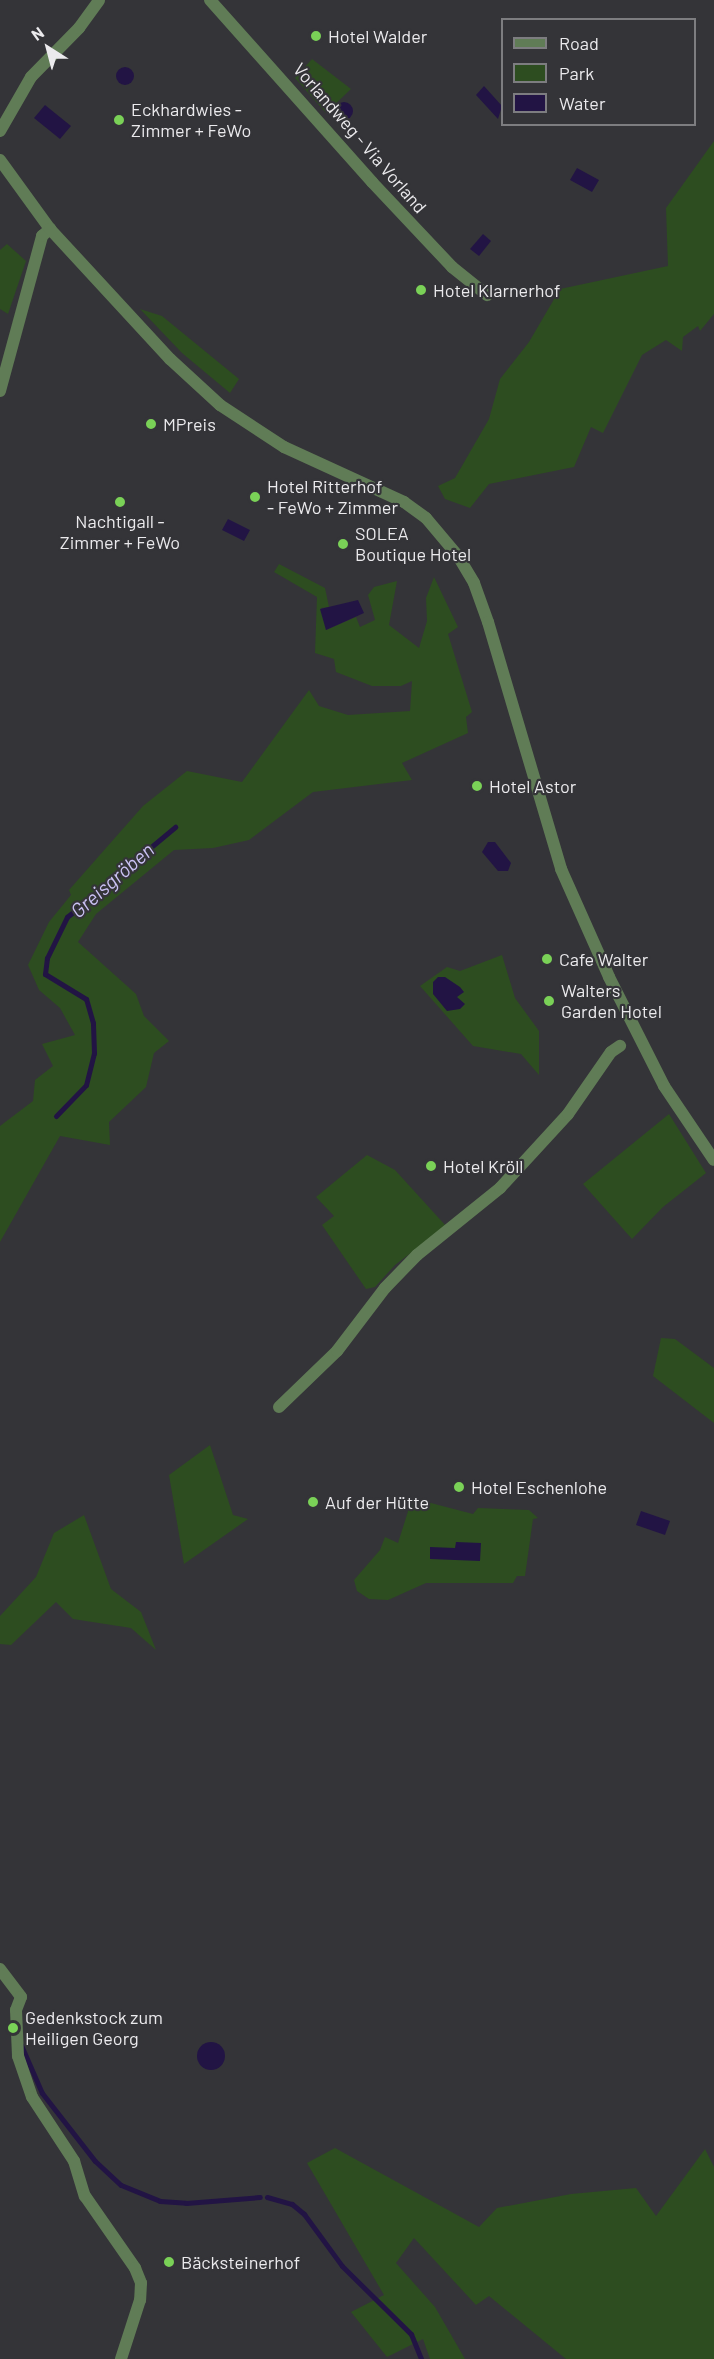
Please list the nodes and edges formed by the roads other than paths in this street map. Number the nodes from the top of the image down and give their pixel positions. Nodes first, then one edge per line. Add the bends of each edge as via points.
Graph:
1 (99, 0) edge
2 (210, 0) edge
3 (0, 131) edge
4 (0, 160) edge
5 (50, 229) junction
6 (487, 295) dead end
7 (0, 391) edge
8 (620, 1046) dead end
9 (714, 1160) edge
10 (279, 1407) dead end
11 (0, 1969) edge
12 (121, 2359) edge

1 - 3 street via 79,28 31,77
2 - 6 street, Vorlandweg - Via Vorland via 452,267
4 - 5 street
5 - 7 street via 42,236
5 - 9 street via 170,359 220,405 284,447 405,502 426,518 458,556 474,583 488,622 561,869 664,1086
8 - 10 street via 611,1052 568,1114 500,1188 417,1255 384,1288 337,1351
11 - 12 street via 21,1997 16,2010 18,2056 32,2097 74,2161 85,2196 135,2268 141,2283 140,2300

